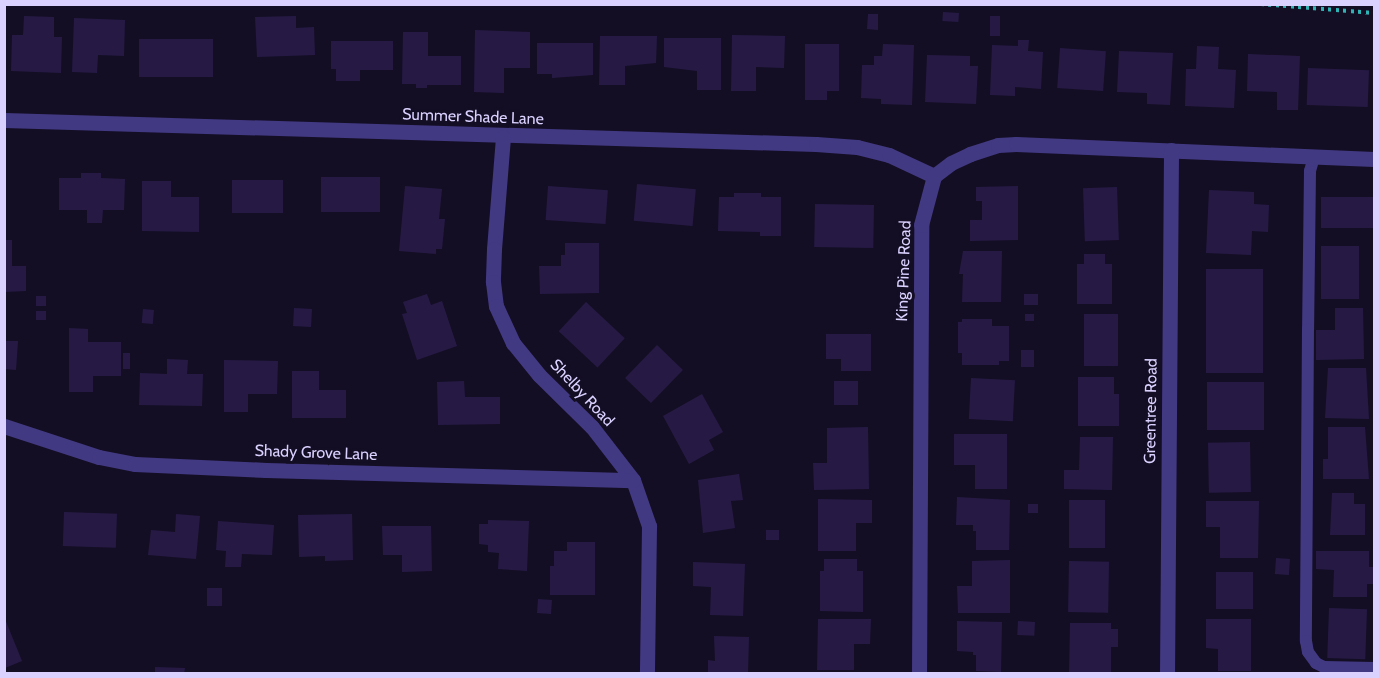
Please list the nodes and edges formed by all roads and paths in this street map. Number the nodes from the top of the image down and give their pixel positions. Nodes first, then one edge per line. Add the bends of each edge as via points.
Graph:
1 (1261, 4) edge
2 (1374, 13) edge
3 (4, 120) edge
4 (503, 136) junction
5 (1171, 150) junction
6 (1314, 157) junction
7 (1374, 159) edge
8 (934, 176) junction
9 (4, 426) edge
10 (633, 480) junction
11 (1374, 668) edge
12 (647, 674) edge
13 (919, 674) edge
14 (1167, 674) edge

1 - 2 path
3 - 4 street, Summer Shade Lane
4 - 8 street, Summer Shade Lane via 857,147 889,155
4 - 10 street, Shelby Road via 494,249 496,306 513,343 591,427
5 - 6 street
5 - 8 street via 998,145 951,163
5 - 14 street, Greentree Road
6 - 7 street
6 - 11 lane via 1310,171 1306,641 1308,652 1324,667
8 - 13 street, King Pine Road via 921,225
9 - 10 street, Shady Grove Lane via 99,458 135,464
10 - 12 street, Shelby Road via 649,526

